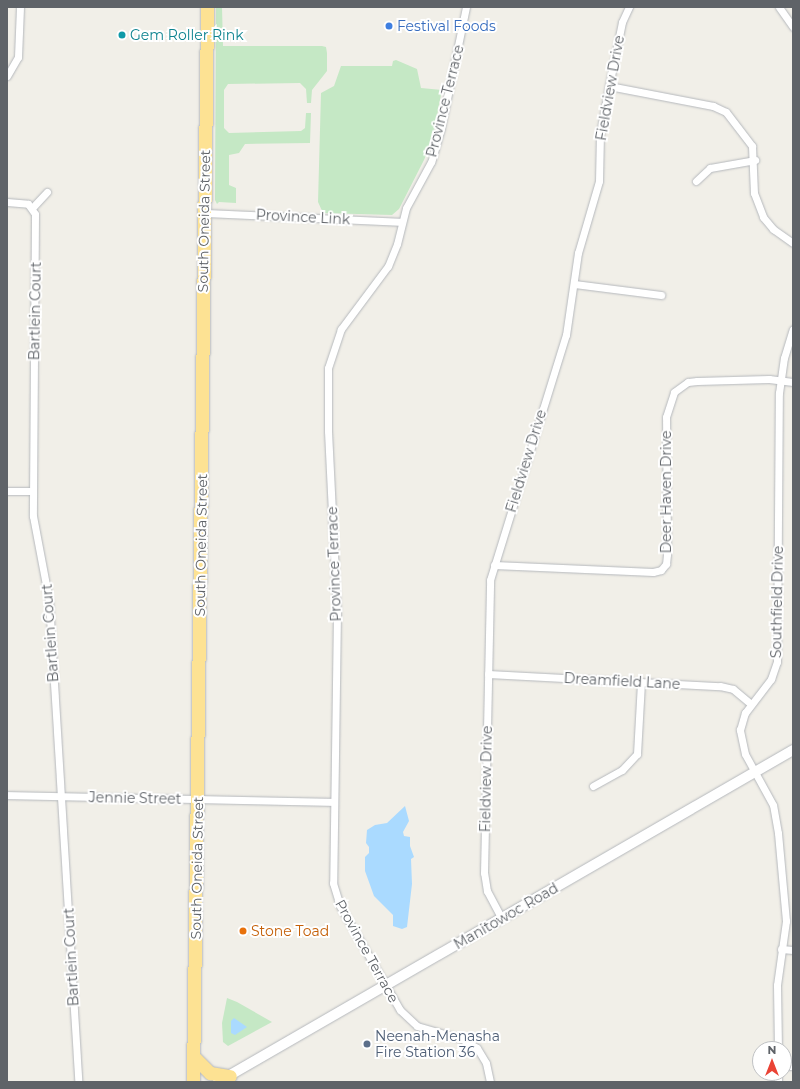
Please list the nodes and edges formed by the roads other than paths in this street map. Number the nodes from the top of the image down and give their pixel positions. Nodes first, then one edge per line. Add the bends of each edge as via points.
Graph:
1 (20, 7) edge
2 (207, 7) edge
3 (466, 7) edge
4 (629, 7) edge
5 (779, 7) edge
6 (793, 26) edge
7 (7, 76) edge
8 (609, 86) junction
9 (755, 160) junction
10 (696, 181) dead end
11 (47, 192) dead end
12 (7, 202) edge
13 (32, 208) junction
14 (204, 213) junction
15 (401, 222) junction
16 (793, 243) edge
17 (574, 284) junction
18 (661, 295) dead end
19 (793, 329) edge
20 (780, 380) junction
21 (793, 382) edge
22 (7, 491) edge
23 (33, 491) junction
24 (494, 565) junction
25 (488, 674) junction
26 (640, 682) junction
27 (751, 704) junction
28 (793, 750) edge
29 (756, 771) junction
30 (593, 786) dead end
31 (7, 796) edge
32 (62, 796) junction
33 (198, 799) junction
34 (334, 802) junction
35 (502, 918) junction
36 (782, 949) junction
37 (793, 950) edge
38 (386, 986) junction
39 (778, 1041) edge
40 (194, 1057) junction
41 (224, 1079) edge
42 (78, 1082) edge
43 (193, 1082) edge
44 (490, 1082) edge

1 - 7 street via 18,57
2 - 14 highway, South Oneida Street
3 - 15 street, Province Terrace via 438,140 431,162 409,200
4 - 8 street, Fieldview Drive via 622,22
5 - 6 street
8 - 9 street via 720,109 731,117 750,141
8 - 17 street, Fieldview Drive via 600,134 600,180 581,240
9 - 10 street via 710,168
9 - 16 street via 754,193 763,217 773,229
11 - 13 street
12 - 13 street via 23,203
13 - 23 street, Bartlein Court via 36,214
14 - 15 street, Province Link
14 - 33 highway, South Oneida Street
15 - 34 street, Province Terrace via 397,244 388,266 341,329 328,368 328,431 337,612
17 - 18 street
17 - 24 street, Fieldview Drive via 566,335
19 - 20 street, Southfield Drive
20 - 21 street, Deer Haven Drive
20 - 24 street, Deer Haven Drive via 696,381 688,382 674,392 666,417 667,554 666,564 661,570 653,572
20 - 27 street, Southfield Drive via 777,662 771,679
22 - 23 street
23 - 32 street, Bartlein Court via 36,534 48,586
24 - 25 street, Fieldview Drive via 489,589
25 - 26 street, Dreamfield Lane
25 - 35 street, Fieldview Drive via 485,878 489,898
26 - 27 street, Dreamfield Lane via 727,687
26 - 30 street via 637,754 622,770
27 - 29 street, Southfield Drive via 740,730 742,747
28 - 29 street, Manitowoc Road
29 - 35 street, Manitowoc Road
29 - 36 street, Southfield Drive via 773,805 777,820 785,902
31 - 32 street, Jennie Street
32 - 33 street, Jennie Street
32 - 42 street, Bartlein Court
33 - 34 street, Jennie Street
33 - 40 highway, South Oneida Street
34 - 38 street, Province Terrace via 335,891 340,906
35 - 38 street, Manitowoc Road
36 - 37 street
36 - 39 street, Southfield Drive via 777,985
38 - 41 street, Manitowoc Road
38 - 44 street, Province Terrace via 400,1010 417,1026 462,1039 477,1048 486,1063
40 - 41 highway via 210,1073
40 - 43 highway, South Oneida Street

